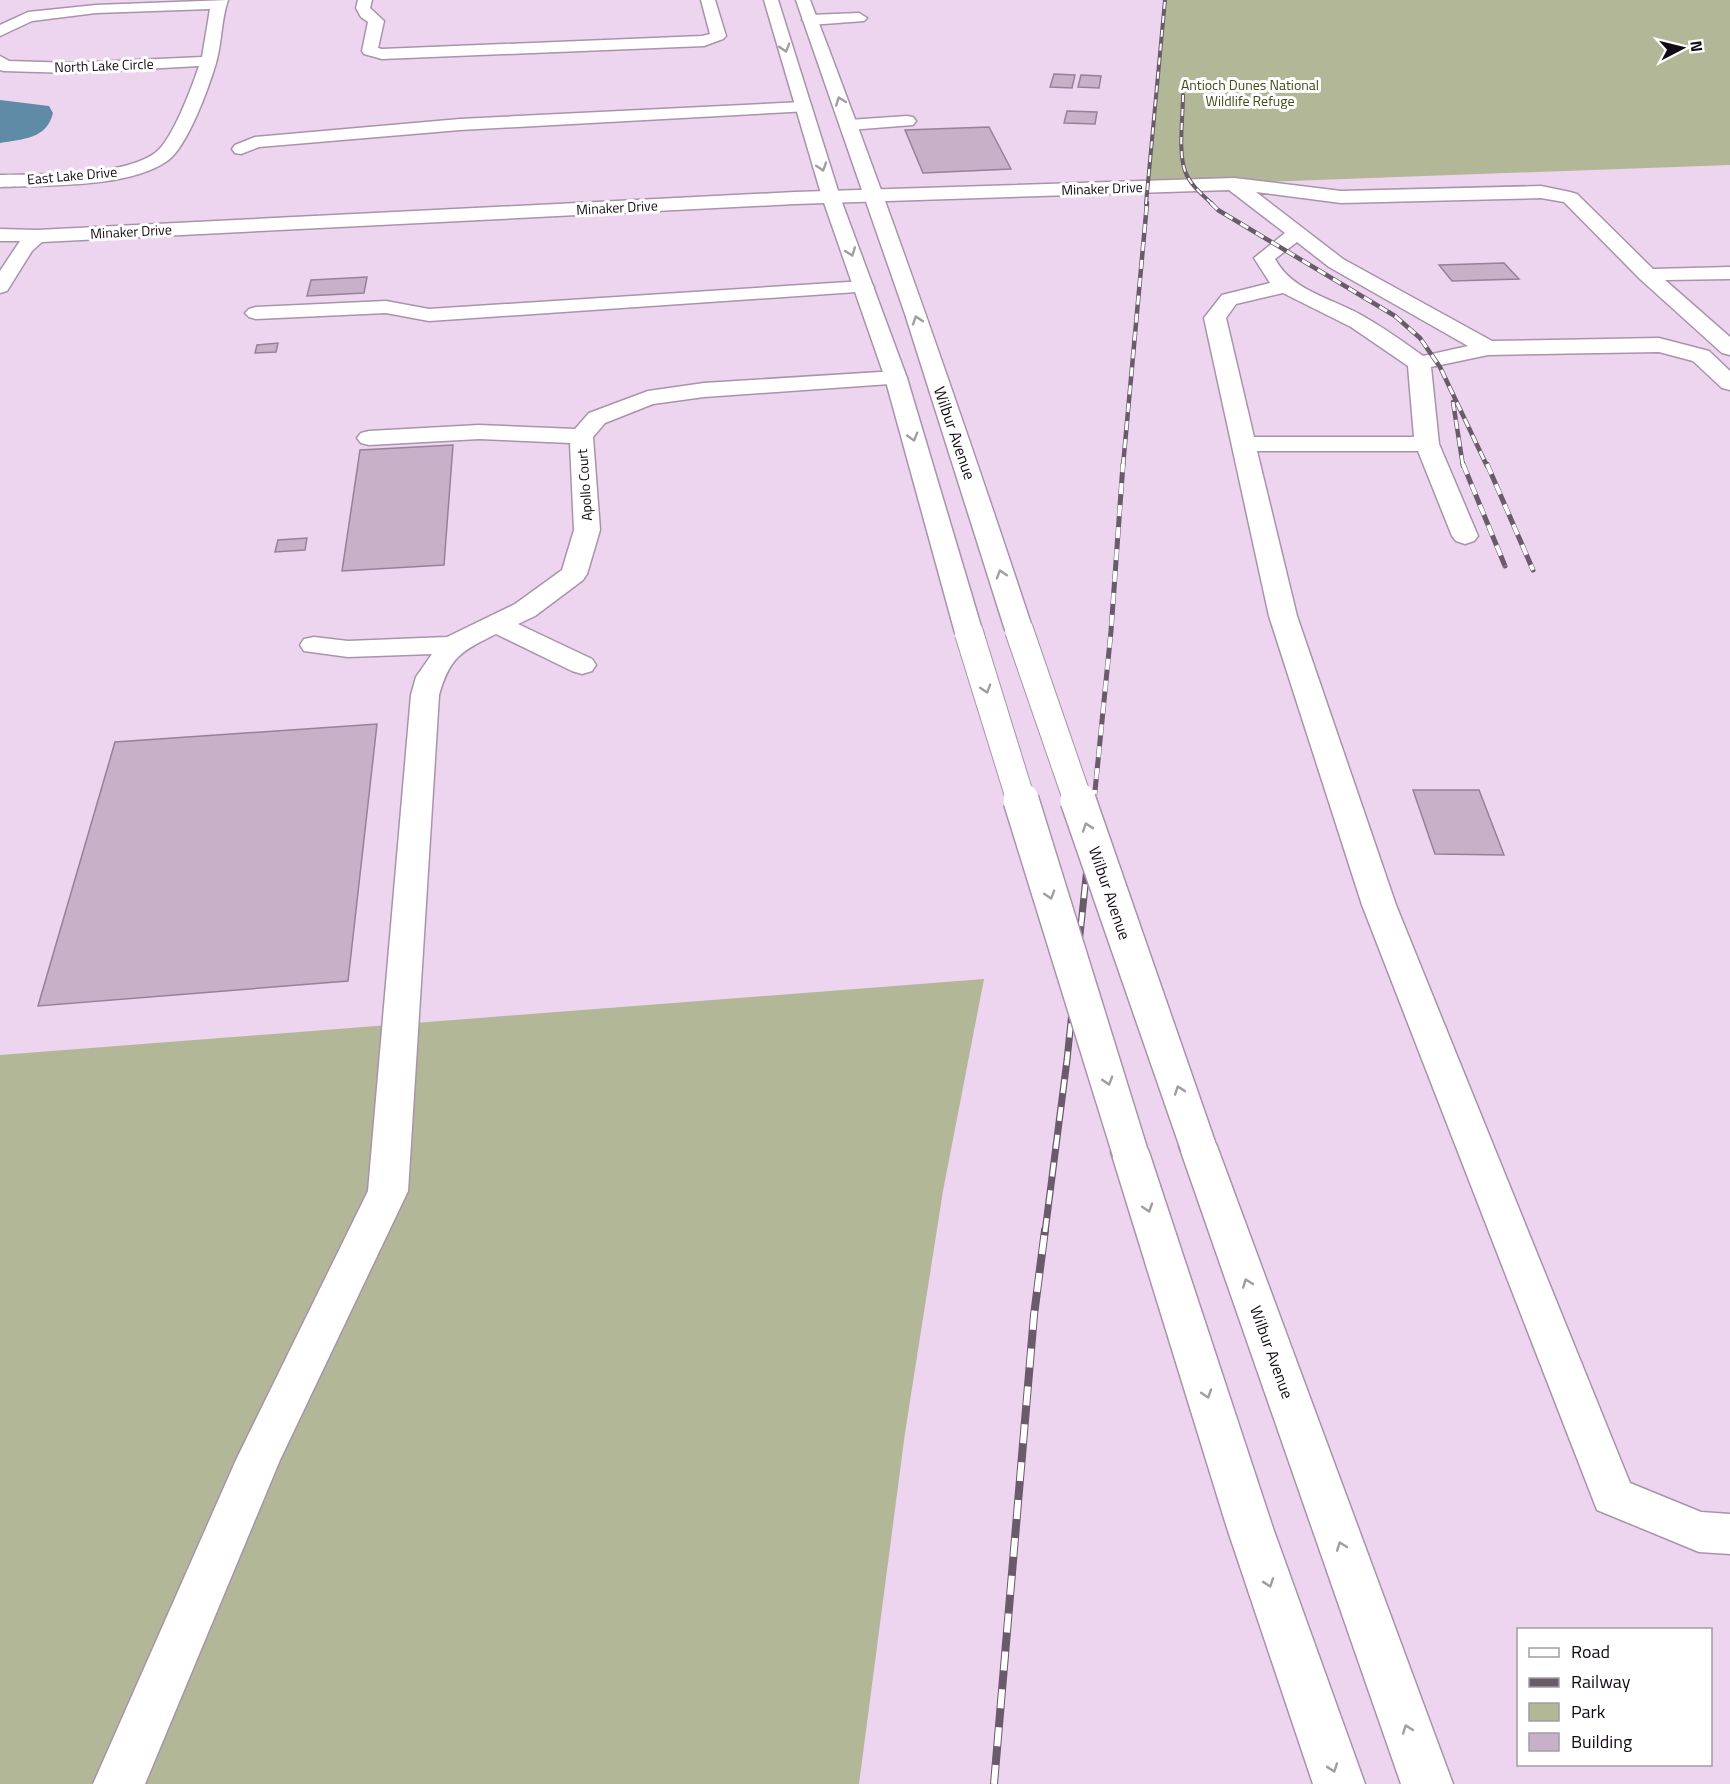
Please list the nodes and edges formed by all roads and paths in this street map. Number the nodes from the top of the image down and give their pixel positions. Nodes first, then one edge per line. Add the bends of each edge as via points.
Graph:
1 (365, 0) edge
2 (708, 0) edge
3 (773, 0) edge
4 (803, 0) edge
5 (220, 2) edge
6 (859, 18) dead end
7 (810, 20) junction
8 (527, 27) dead end
9 (0, 31) edge
10 (526, 49) junction
11 (0, 61) edge
12 (209, 61) junction
13 (803, 107) junction
14 (907, 121) dead end
15 (849, 124) junction
16 (241, 149) dead end
17 (0, 181) edge
18 (1234, 184) junction
19 (875, 195) junction
20 (831, 196) junction
21 (1297, 233) junction
22 (0, 235) edge
23 (37, 236) junction
24 (1730, 273) edge
25 (1647, 275) junction
26 (1285, 286) junction
27 (0, 287) edge
28 (864, 287) junction
29 (256, 313) dead end
30 (1488, 348) junction
31 (1730, 348) edge
32 (1419, 363) junction
33 (936, 375) junction
34 (896, 378) junction
35 (1730, 383) edge
36 (581, 436) junction
37 (369, 438) dead end
38 (1244, 444) junction
39 (1427, 444) junction
40 (1465, 536) dead end
41 (496, 624) junction
42 (314, 645) dead end
43 (452, 645) junction
44 (582, 665) dead end
45 (1730, 1534) edge
46 (119, 1784) edge
47 (1339, 1784) edge
48 (1427, 1784) edge

1 - 10 main road via 363,8 375,21 370,51 375,53
2 - 10 main road via 718,36 714,39
3 - 7 main road via 784,5 788,15
3 -> 13 main road
4 - 7 main road, Wilbur Avenue
5 - 9 main road via 28,17
5 - 12 main road, East Lake Drive
6 - 7 main road
15 -> 7 main road, Wilbur Avenue
8 - 10 main road
11 - 12 main road, North Lake Circle via 4,66 72,68
12 - 17 main road, East Lake Drive via 174,144 163,156 142,165 77,177
13 - 16 main road via 608,115 350,133 255,142
13 -> 20 main road
14 - 15 main road
15 - 19 main road, Wilbur Avenue
18 - 19 main road, Minaker Drive via 1034,199
18 - 21 main road
18 - 25 main road, Minaker Drive via 1341,197 1550,193 1570,198
19 - 20 main road, Minaker Drive
33 -> 19 main road, Wilbur Avenue
20 - 23 main road, Minaker Drive
20 -> 28 main road
21 - 26 main road via 1264,258
21 - 30 main road via 1336,263
22 - 23 main road, Minaker Drive
23 - 27 main road via 24,248
24 - 25 main road
25 - 31 main road, Minaker Drive
26 - 32 main road via 1359,322
26 - 38 main road via 1229,299 1215,318
28 - 29 main road via 429,315 386,307
28 - 34 main road
30 - 32 main road
30 - 35 main road via 1659,345 1701,356
32 - 39 main road
33 - 34 main road, Apollo Court
48 -> 33 main road, Wilbur Avenue, bridge via 1198,1146 1019,630
34 - 36 main road, Apollo Court via 704,390 648,398 597,418
34 -> 47 main road, bridge via 969,633 1130,1152 1250,1528
36 - 37 main road via 479,432
36 - 41 main road, Apollo Court via 587,530 574,574 525,610
38 - 39 main road
38 - 45 main road via 1283,616 1379,905 1612,1496 1700,1532
39 - 40 main road
41 - 43 main road, Apollo Court
41 - 44 main road
42 - 43 main road via 348,649
43 - 46 main road via 430,677 425,695 388,1191 258,1460

